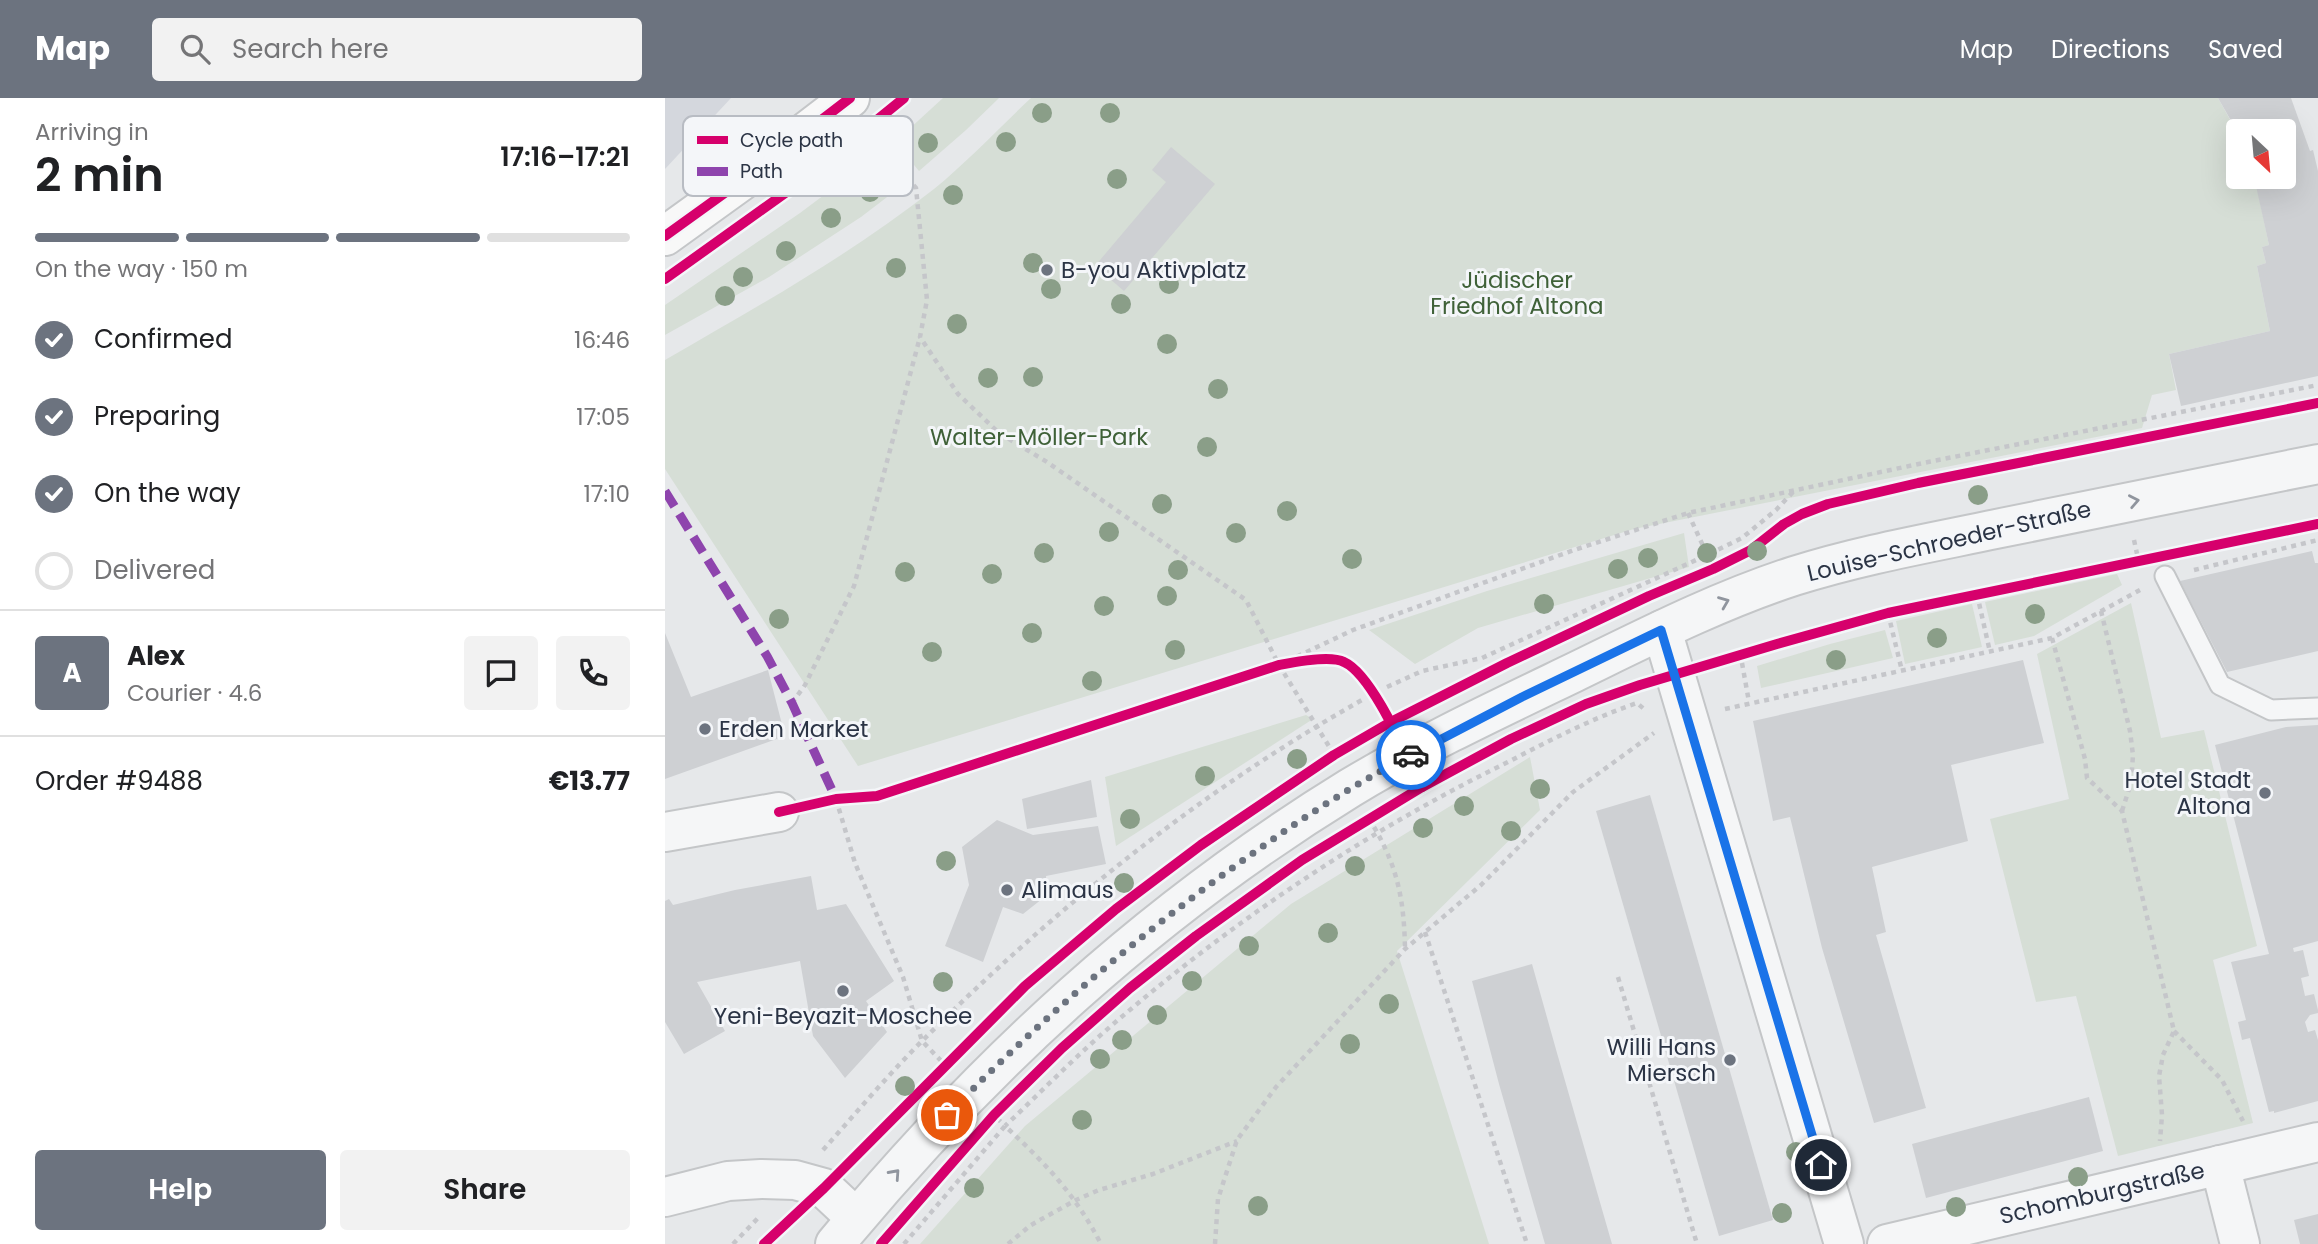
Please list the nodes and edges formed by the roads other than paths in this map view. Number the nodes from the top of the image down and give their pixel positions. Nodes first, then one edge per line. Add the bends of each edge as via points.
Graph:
1 (720, 196) edge
2 (665, 236) edge
3 (2318, 464) edge
4 (2165, 576) road end
5 (1661, 630) junction
6 (2318, 708) edge
7 (779, 811) dead end
8 (665, 832) edge
9 (2318, 1142) edge
10 (2220, 1165) junction
11 (665, 1197) edge
12 (845, 1231) edge
13 (1844, 1244) edge
14 (1887, 1244) edge
15 (2239, 1244) edge

1 - 2 main road
5 -> 3 street, Louise-Schroeder-Straße via 1797,575 1878,554
4 - 6 lane via 2220,685 2271,710
12 -> 5 street, Louise-Schroeder-Straße via 980,1101 1058,1006 1199,892 1352,788 1522,697
5 - 13 street
7 - 8 street
9 - 10 street, Schomburgstraße
10 - 14 street, Schomburgstraße
10 - 15 street
11 - 12 street via 727,1181 795,1180 824,1188

